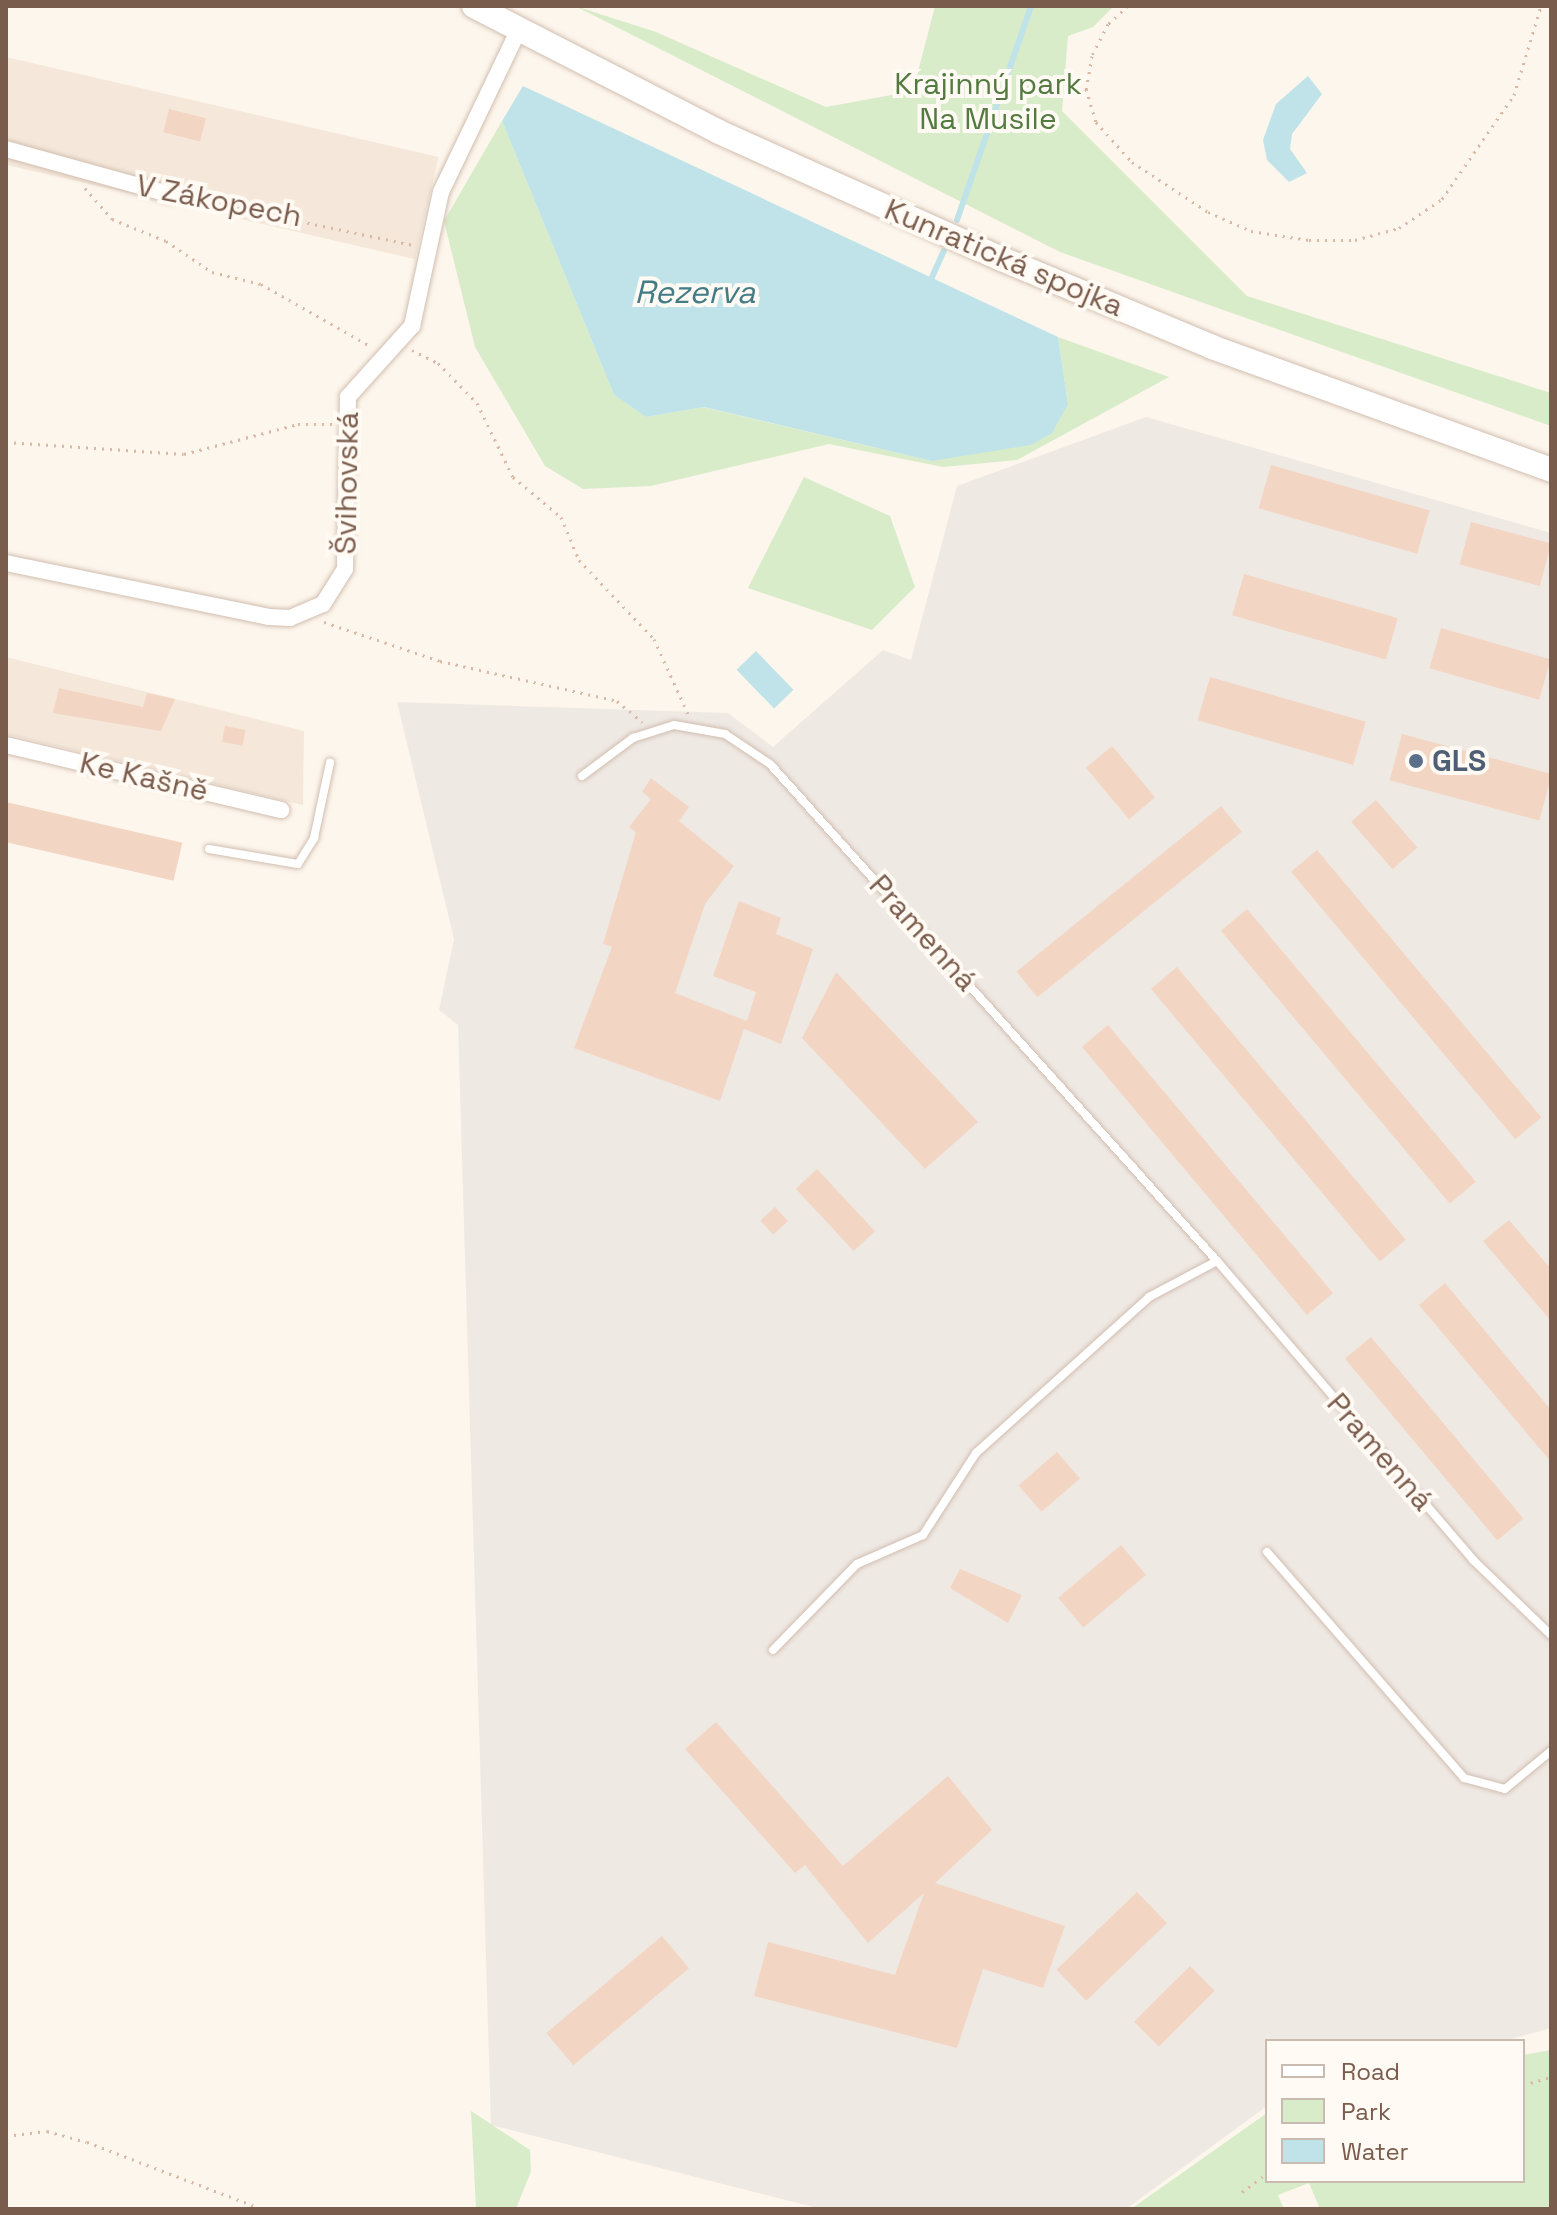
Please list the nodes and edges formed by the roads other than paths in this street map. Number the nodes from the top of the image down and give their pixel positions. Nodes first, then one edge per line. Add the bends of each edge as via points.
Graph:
1 (474, 6) edge
2 (519, 29) junction
3 (6, 149) edge
4 (172, 195) road end
5 (1551, 470) edge
6 (6, 563) edge
7 (6, 745) edge
8 (330, 763) dead end
9 (582, 776) dead end
10 (281, 810) dead end
11 (209, 849) dead end
12 (1217, 1261) junction
13 (1267, 1552) dead end
14 (1551, 1635) edge
15 (773, 1650) dead end
16 (1551, 1751) edge

1 - 2 main road, Kunratická spojka
2 - 5 main road, Kunratická spojka via 719,132 1002,259 1240,358
2 - 6 street, Švihovská via 451,168 412,326 356,382 344,425 345,569 330,596 305,614 223,610
3 - 4 street, V Zákopech
7 - 10 street, Ke Kašně
8 - 11 lane via 314,838 298,864
9 - 12 lane, Pramenná via 653,731 694,728 725,734 770,764
12 - 14 lane, Pramenná via 1473,1560
12 - 15 lane via 1149,1297 976,1453 923,1535 857,1564
13 - 16 lane via 1464,1778 1505,1789

